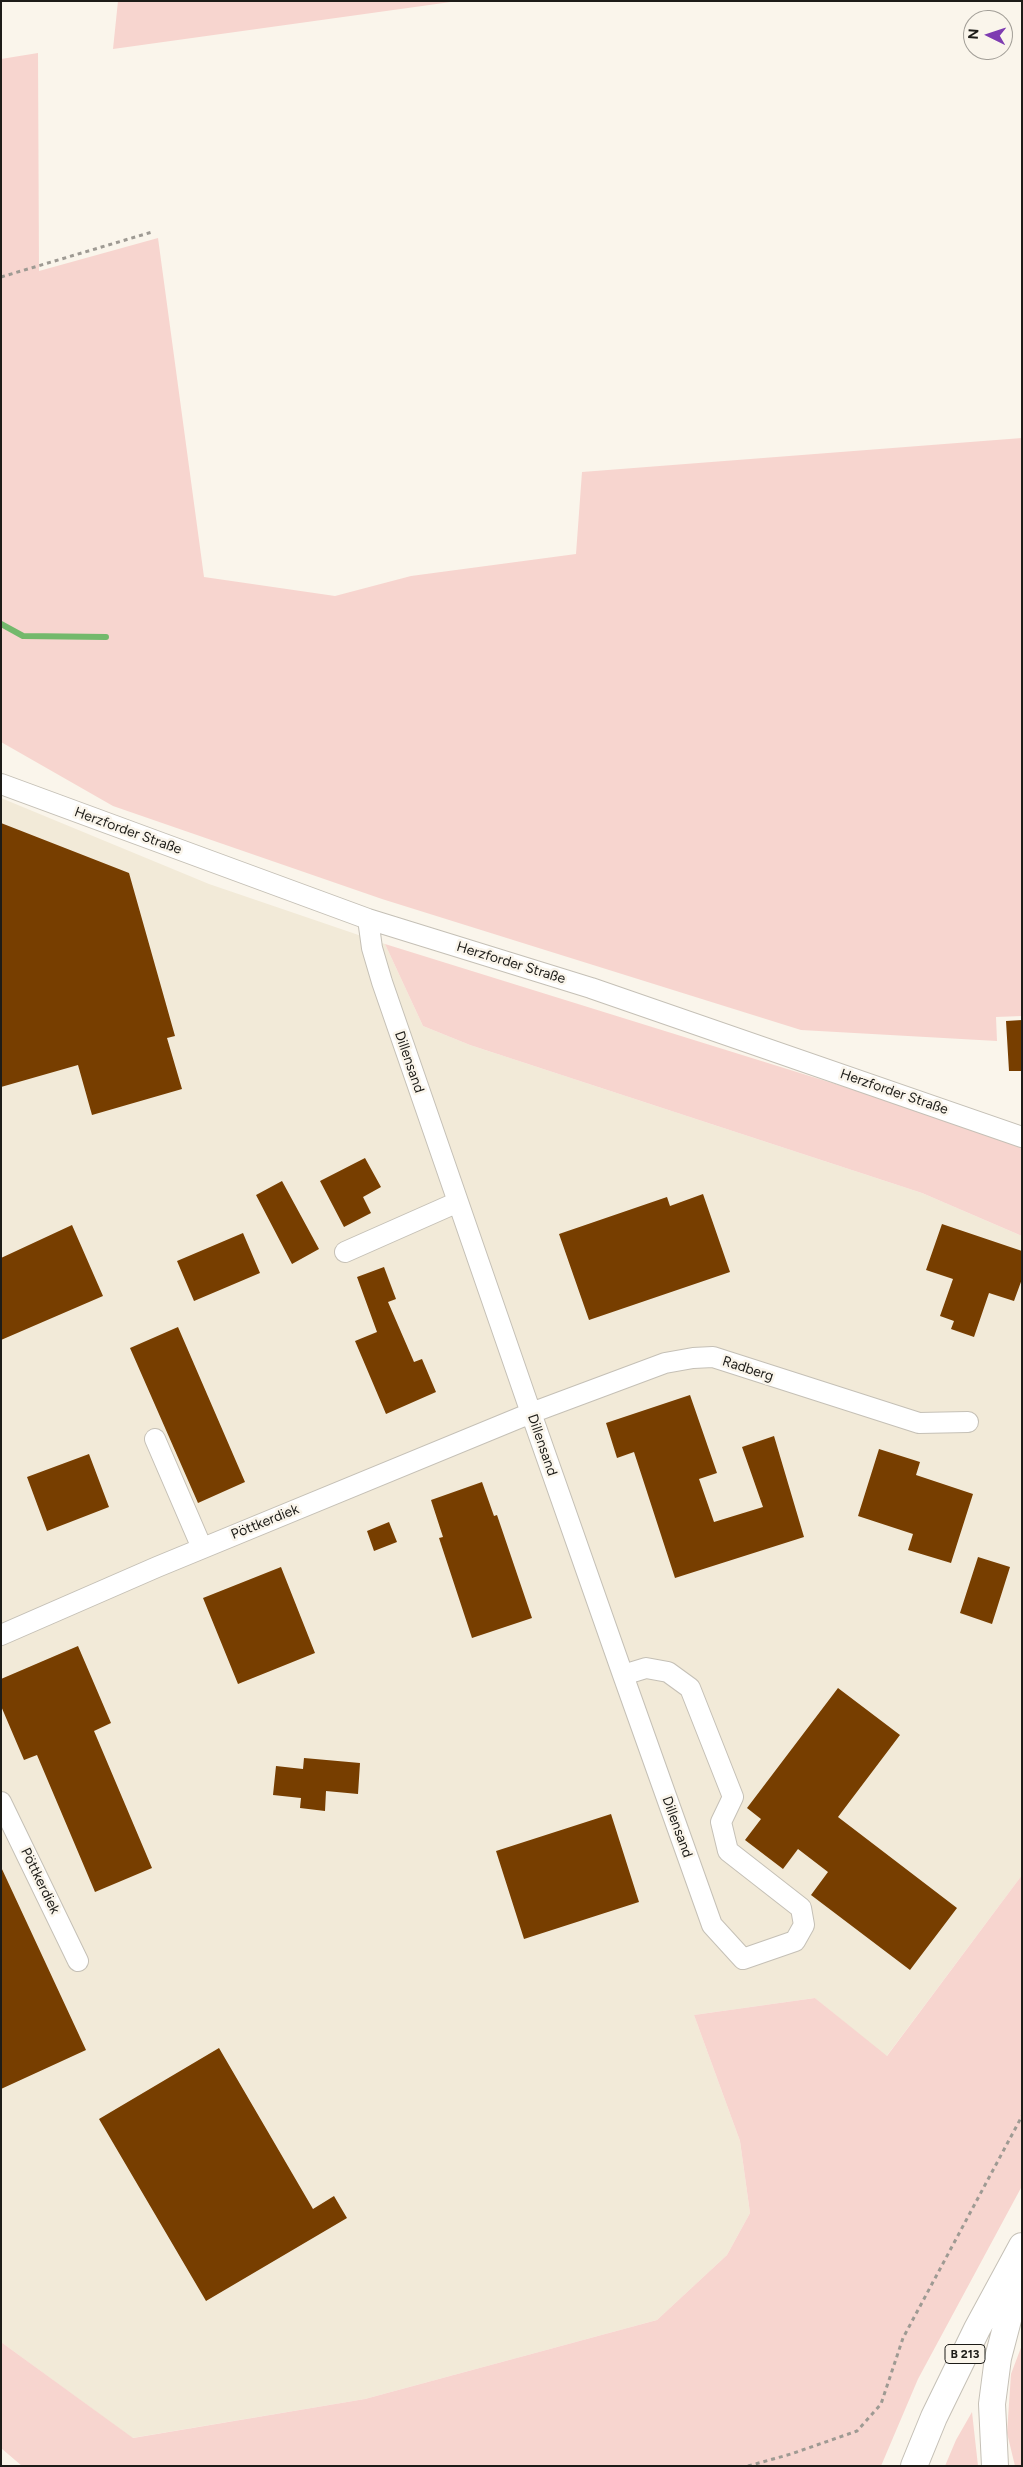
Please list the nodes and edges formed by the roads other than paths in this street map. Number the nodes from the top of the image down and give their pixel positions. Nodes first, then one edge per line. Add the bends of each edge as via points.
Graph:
1 (1, 784) edge
2 (368, 919) junction
3 (1022, 1137) edge
4 (458, 1202) junction
5 (345, 1252) dead end
6 (531, 1413) junction
7 (968, 1422) dead end
8 (155, 1439) dead end
9 (202, 1548) junction
10 (1, 1635) edge
11 (623, 1675) junction
12 (1, 1802) edge
13 (78, 1961) dead end
14 (1022, 2246) edge
15 (1022, 2288) edge
16 (914, 2466) edge
17 (995, 2466) edge

1 - 2 street, Herzforder Straße
2 - 3 street, Herzforder Straße via 591,988
2 - 4 street, Dillensand via 382,982
4 - 5 street
4 - 6 street, Dillensand
6 - 7 street, Radberg via 665,1363 713,1357 919,1423
6 - 9 street, Pöttkerdiek
6 - 11 street, Dillensand
8 - 9 street
9 - 10 street, Pöttkerdiek
11 - 11 street, Dillensand via 712,1925 743,1959 795,1942 804,1925 801,1908 728,1851 722,1822 733,1797 690,1688 668,1672 646,1668
12 - 13 street, Pöttkerdiek
14 - 16 main road, B 213 via 977,2329
15 - 17 main road via 998,2358 992,2404

